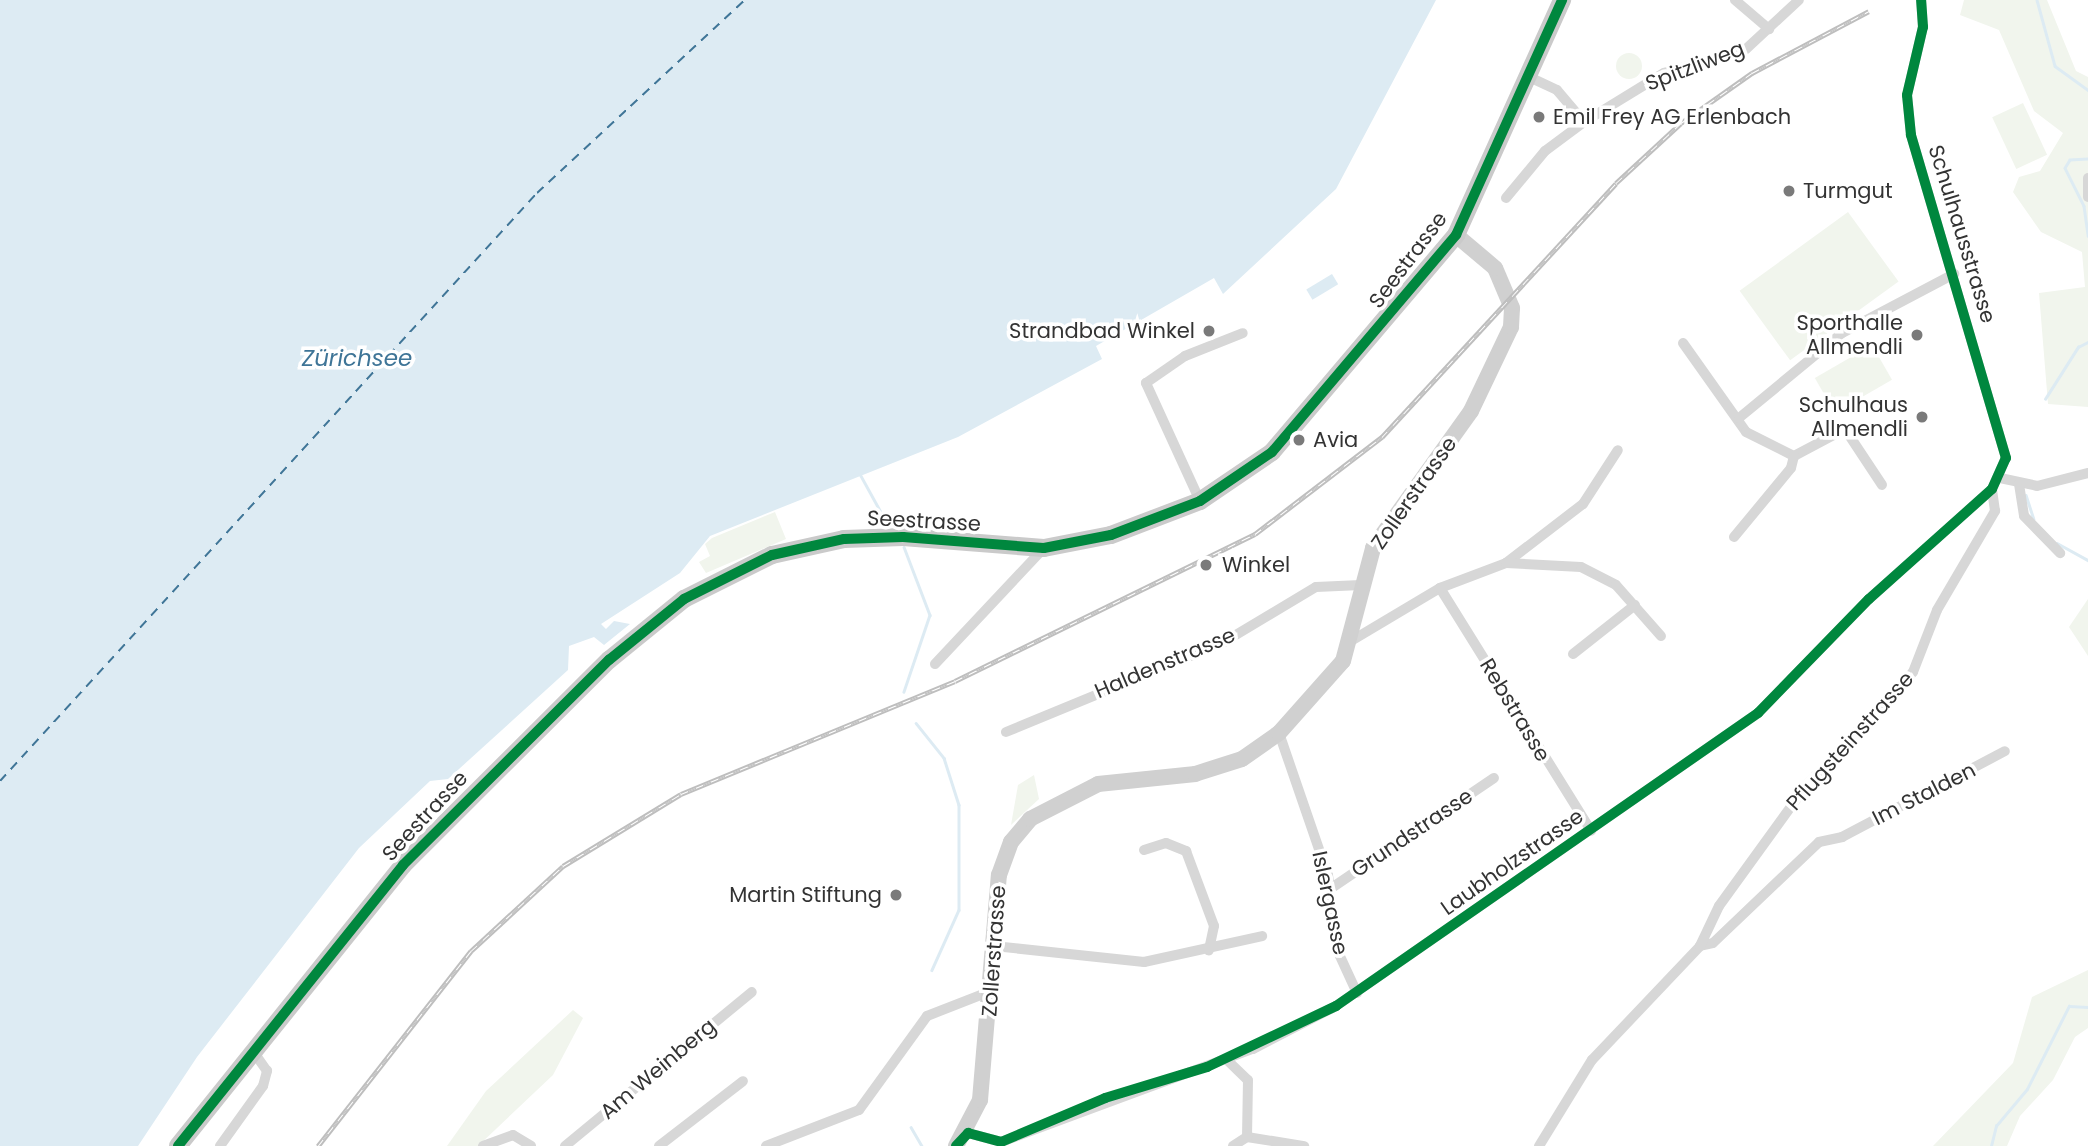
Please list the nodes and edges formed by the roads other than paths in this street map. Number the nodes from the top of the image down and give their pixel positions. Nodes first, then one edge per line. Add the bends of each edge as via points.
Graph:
1 (1562, 0) edge
2 (1735, 0) edge
3 (1799, 0) edge
4 (1921, 0) edge
5 (1769, 29) junction
6 (1529, 77) junction
7 (1584, 122) junction
8 (2088, 178) edge
9 (2088, 197) edge
10 (1506, 198) dead end
11 (1456, 235) junction
12 (1954, 274) junction
13 (1243, 333) dead end
14 (1683, 343) dead end
15 (1740, 418) junction
16 (1618, 450) dead end
17 (1794, 456) junction
18 (2088, 473) edge
19 (2000, 478) junction
20 (2020, 484) junction
21 (1882, 485) dead end
22 (1992, 489) junction
23 (1200, 501) junction
24 (1734, 537) dead end
25 (1044, 548) junction
26 (2060, 553) dead end
27 (1506, 563) junction
28 (1361, 586) junction
29 (1440, 588) junction
30 (1635, 605) junction
31 (1661, 636) dead end
32 (1351, 641) junction
33 (1573, 654) dead end
34 (935, 664) dead end
35 (1006, 732) dead end
36 (1279, 733) junction
37 (2005, 751) dead end
38 (1494, 778) dead end
39 (1591, 831) junction
40 (1842, 837) joint
41 (1144, 850) dead end
42 (1330, 889) junction
43 (1262, 936) dead end
44 (994, 946) junction
45 (1700, 946) junction
46 (1209, 950) junction
47 (991, 990) junction
48 (752, 992) dead end
49 (1357, 993) junction
50 (255, 1054) junction
51 (1226, 1059) junction
52 (743, 1081) dead end
53 (968, 1133) junction
54 (1247, 1137) junction
55 (178, 1146) edge
56 (220, 1146) edge
57 (483, 1146) edge
58 (531, 1146) edge
59 (565, 1146) edge
60 (659, 1146) edge
61 (766, 1146) edge
62 (956, 1146) edge
63 (1233, 1146) edge
64 (1304, 1146) edge
65 (1539, 1146) edge

1 - 6 main road, Seestrasse
2 - 5 street
3 - 5 street, Spitzliweg
4 - 12 street, Schulhausstrasse via 1923,27 1907,95 1911,135
5 - 7 street, Spitzliweg via 1733,56 1652,79
6 - 7 street via 1557,90
6 - 11 main road, Seestrasse
7 - 10 street, Spitzliweg via 1545,151
8 - 9 street
11 - 23 main road, Seestrasse via 1272,452
11 - 28 street, Zollerstrasse via 1495,268 1512,308 1511,327 1471,411 1373,548
12 - 15 street via 1842,333
12 - 19 street, Schulhausstrasse via 2006,458
13 - 23 street via 1185,356 1146,383
14 - 15 street
15 - 17 street via 1746,432
16 - 27 street via 1583,504
17 - 21 street via 1844,429
17 - 24 street via 1791,468
18 - 20 street via 2038,486
19 - 20 street
19 - 22 street, Laubholzstrasse
20 - 26 street via 2025,516
22 - 39 street, Laubholzstrasse via 1869,599 1758,713
22 - 45 street, Pflugsteinstrasse via 1995,511 1937,610 1913,672 1805,787 1718,906
23 - 25 main road, Seestrasse via 1111,535
25 - 34 street
25 - 50 main road, Seestrasse via 903,537 844,539 772,555 684,599 609,660 449,816
27 - 29 street
27 - 30 street via 1581,567
28 - 32 street, Zollerstrasse
28 - 35 street, Haldenstrasse via 1316,587 1224,642
29 - 32 street
29 - 39 street, Rebstrasse
30 - 31 street
30 - 33 street
32 - 36 street, Zollerstrasse via 1330,680
36 - 42 street, Islergasse
36 - 44 street, Zollerstrasse via 1219,769 1098,784 1030,819 1011,842 999,875
37 - 40 street, Im Stalden
38 - 42 street, Grundstrasse
39 - 49 street, Laubholzstrasse
40 - 45 street, Pflugsteinstrasse via 1809,849 1713,943
41 - 46 street via 1166,843 1186,851 1214,926
42 - 49 street, Islergasse via 1339,954
43 - 46 street
44 - 46 street via 1101,962
44 - 47 street, Zollerstrasse
45 - 65 street, Pflugsteinstrasse via 1592,1060
47 - 53 street, Zollerstrasse via 988,1052
47 - 61 street via 926,1016 859,1110
48 - 59 street, Am Weinberg
49 - 51 street, Laubholzstrasse
50 - 55 main road, Seestrasse
50 - 56 street via 267,1071 263,1086
51 - 53 street, Laubholzstrasse via 1105,1098 1001,1142
51 - 54 street via 1248,1080
52 - 60 street
53 - 62 street, Zollerstrasse
54 - 63 street
54 - 64 street
57 - 58 street via 513,1135

